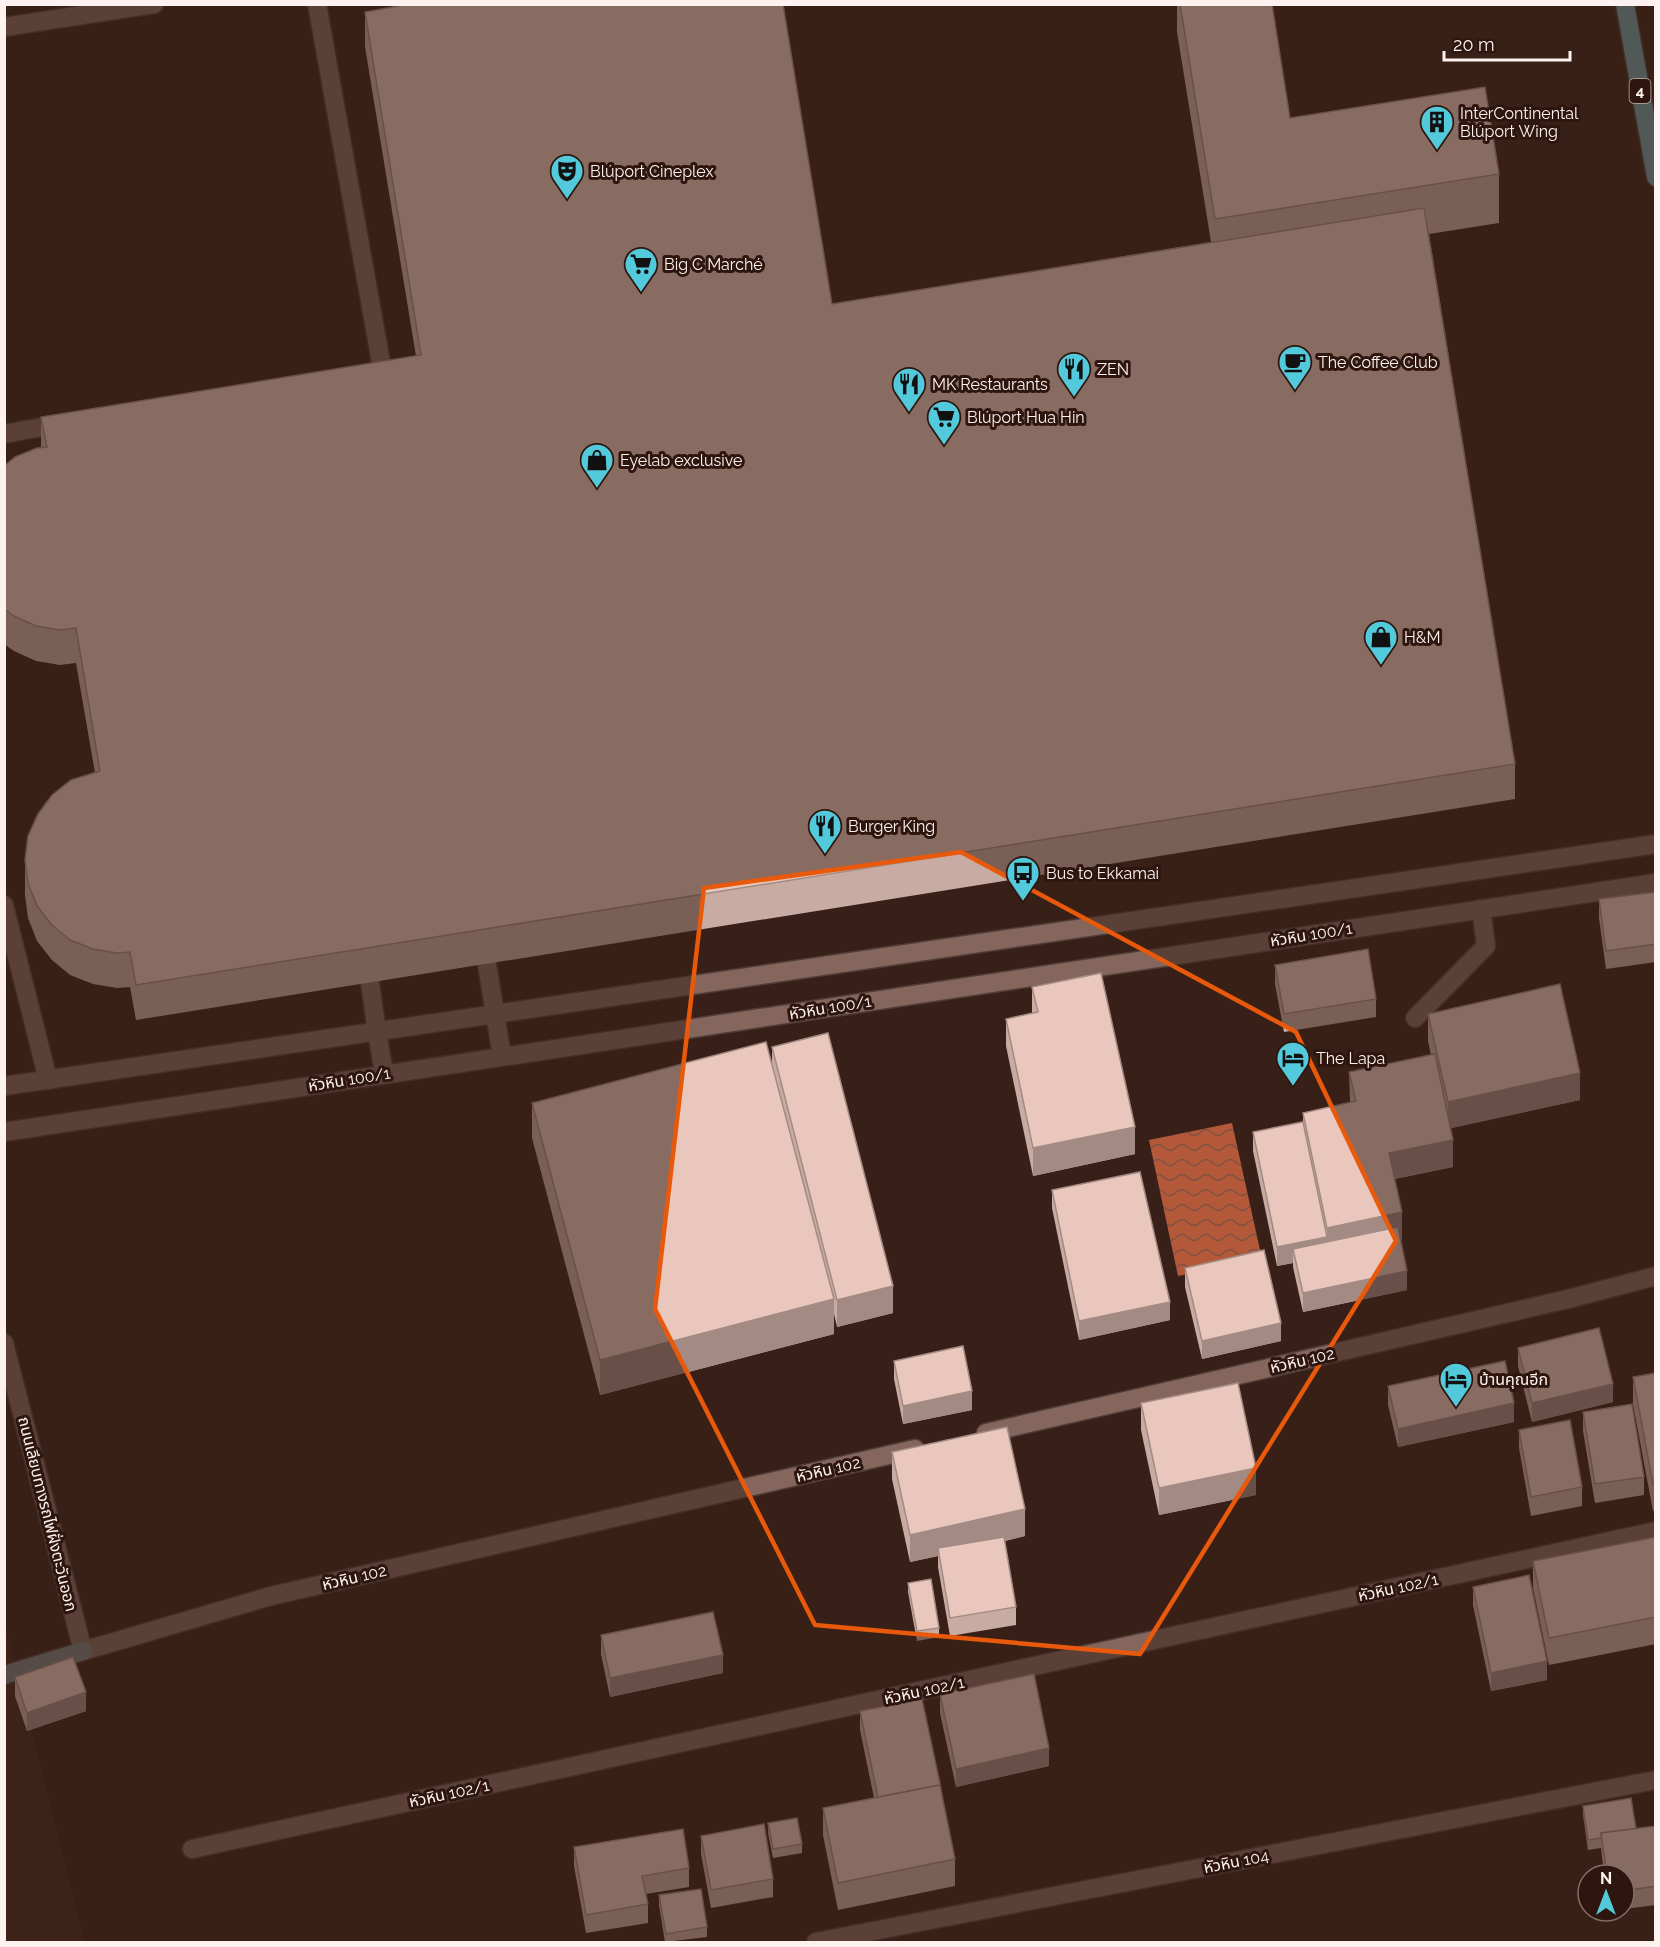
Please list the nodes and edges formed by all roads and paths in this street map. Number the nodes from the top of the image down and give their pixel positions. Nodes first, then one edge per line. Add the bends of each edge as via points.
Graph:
1 (316, 4) edge
2 (1625, 4) edge
3 (149, 5) edge
4 (4, 27) edge
5 (1656, 177) edge
6 (387, 396) edge
7 (75, 422) edge
8 (4, 434) edge
9 (1656, 844) edge
10 (1656, 883) edge
11 (4, 905) edge
12 (1481, 909) junction
13 (487, 964) edge
14 (370, 983) edge
15 (495, 1014) junction
16 (1415, 1018) dead end
17 (377, 1032) junction
18 (502, 1056) junction
19 (384, 1073) junction
20 (48, 1080) junction
21 (4, 1086) edge
22 (4, 1131) edge
23 (1656, 1276) edge
24 (4, 1343) edge
25 (972, 1436) edge
26 (937, 1444) edge
27 (1656, 1531) edge
28 (83, 1651) junction
29 (4, 1675) edge
30 (1656, 1780) edge
31 (192, 1849) dead end
32 (816, 1942) edge

1 - 6 street via 376,369
2 - 5 main road, 4
3 - 4 street
7 - 8 street
9 - 15 street
10 - 12 street, หัวหิน 100/1
11 - 20 street
12 - 16 street via 1486,946
12 - 18 street, หัวหิน 100/1
13 - 15 street
14 - 17 street
15 - 17 street
15 - 18 street
17 - 19 street
17 - 20 street
18 - 19 street, หัวหิน 100/1
19 - 22 street, หัวหิน 100/1
20 - 21 street
23 - 25 street, หัวหิน 102
24 - 28 street, ถนนเลียบทางรถไฟฝั่งตะวันออก
26 - 28 street, หัวหิน 102 via 271,1596
27 - 31 street, หัวหิน 102/1
28 - 29 street, หัวหิน 102
30 - 32 street, หัวหิน 104

